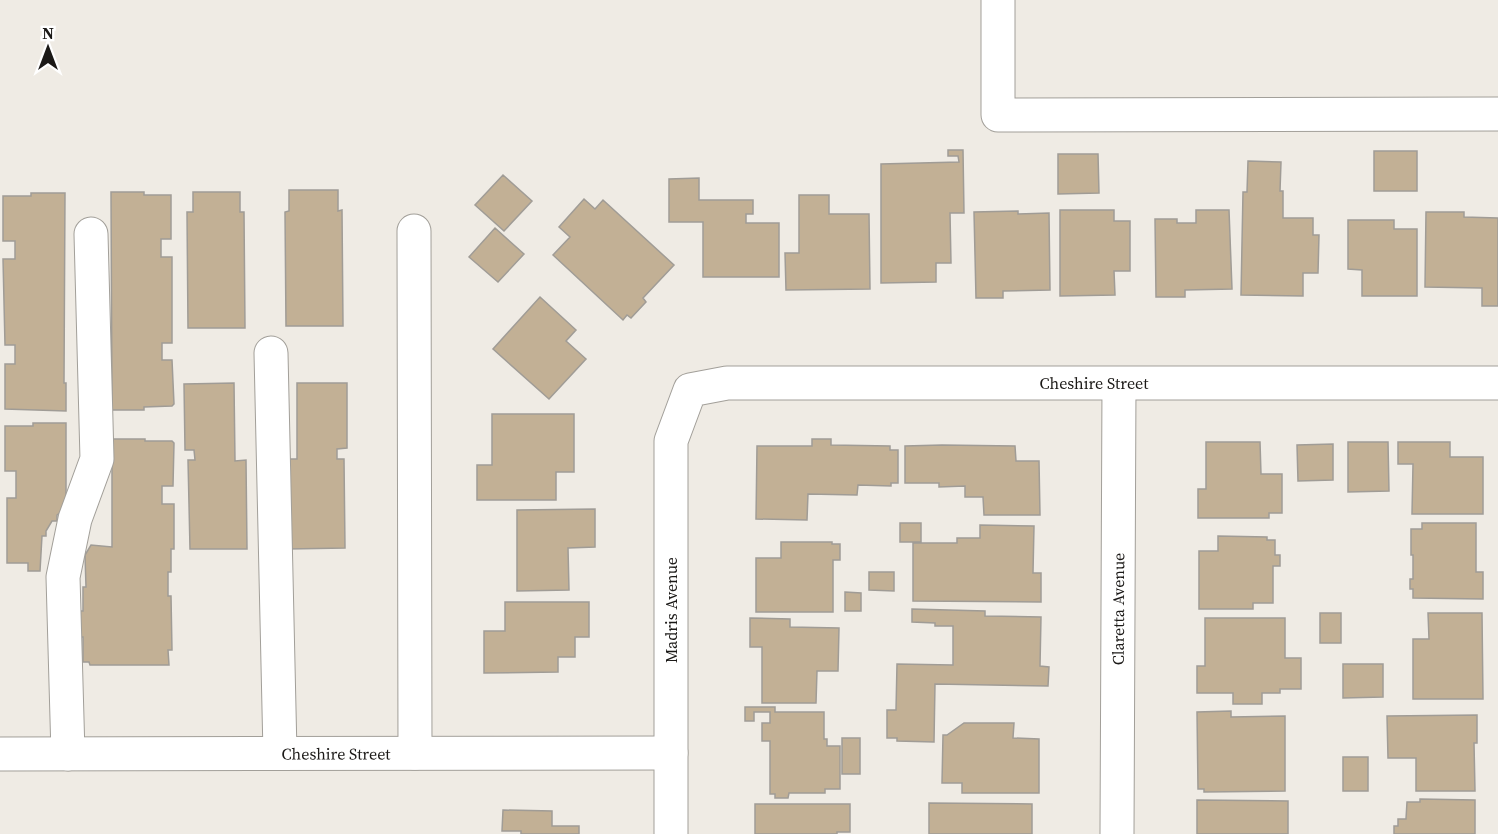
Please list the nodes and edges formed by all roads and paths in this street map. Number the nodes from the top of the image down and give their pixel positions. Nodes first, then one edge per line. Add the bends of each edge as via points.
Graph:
1 (998, 0) edge
2 (1498, 114) edge
3 (414, 231) dead end
4 (91, 234) dead end
5 (271, 353) dead end
6 (1498, 383) edge
7 (1119, 384) junction
8 (690, 390) joint
9 (280, 753) junction
10 (416, 753) junction
11 (671, 753) junction
12 (0, 754) edge
13 (68, 754) junction
14 (671, 834) edge
15 (1117, 834) edge

1 - 2 street via 998,115
3 - 10 street
4 - 13 street via 97,459 75,519 63,577
5 - 9 street
6 - 7 street, Cheshire Street
7 - 8 street, Cheshire Street via 727,383
7 - 15 street, Claretta Avenue
8 - 11 street, Madris Avenue via 671,441
9 - 10 street, Cheshire Street
9 - 13 street, Cheshire Street
10 - 11 street, Cheshire Street
11 - 14 street, Madris Avenue
12 - 13 street, Cheshire Street

